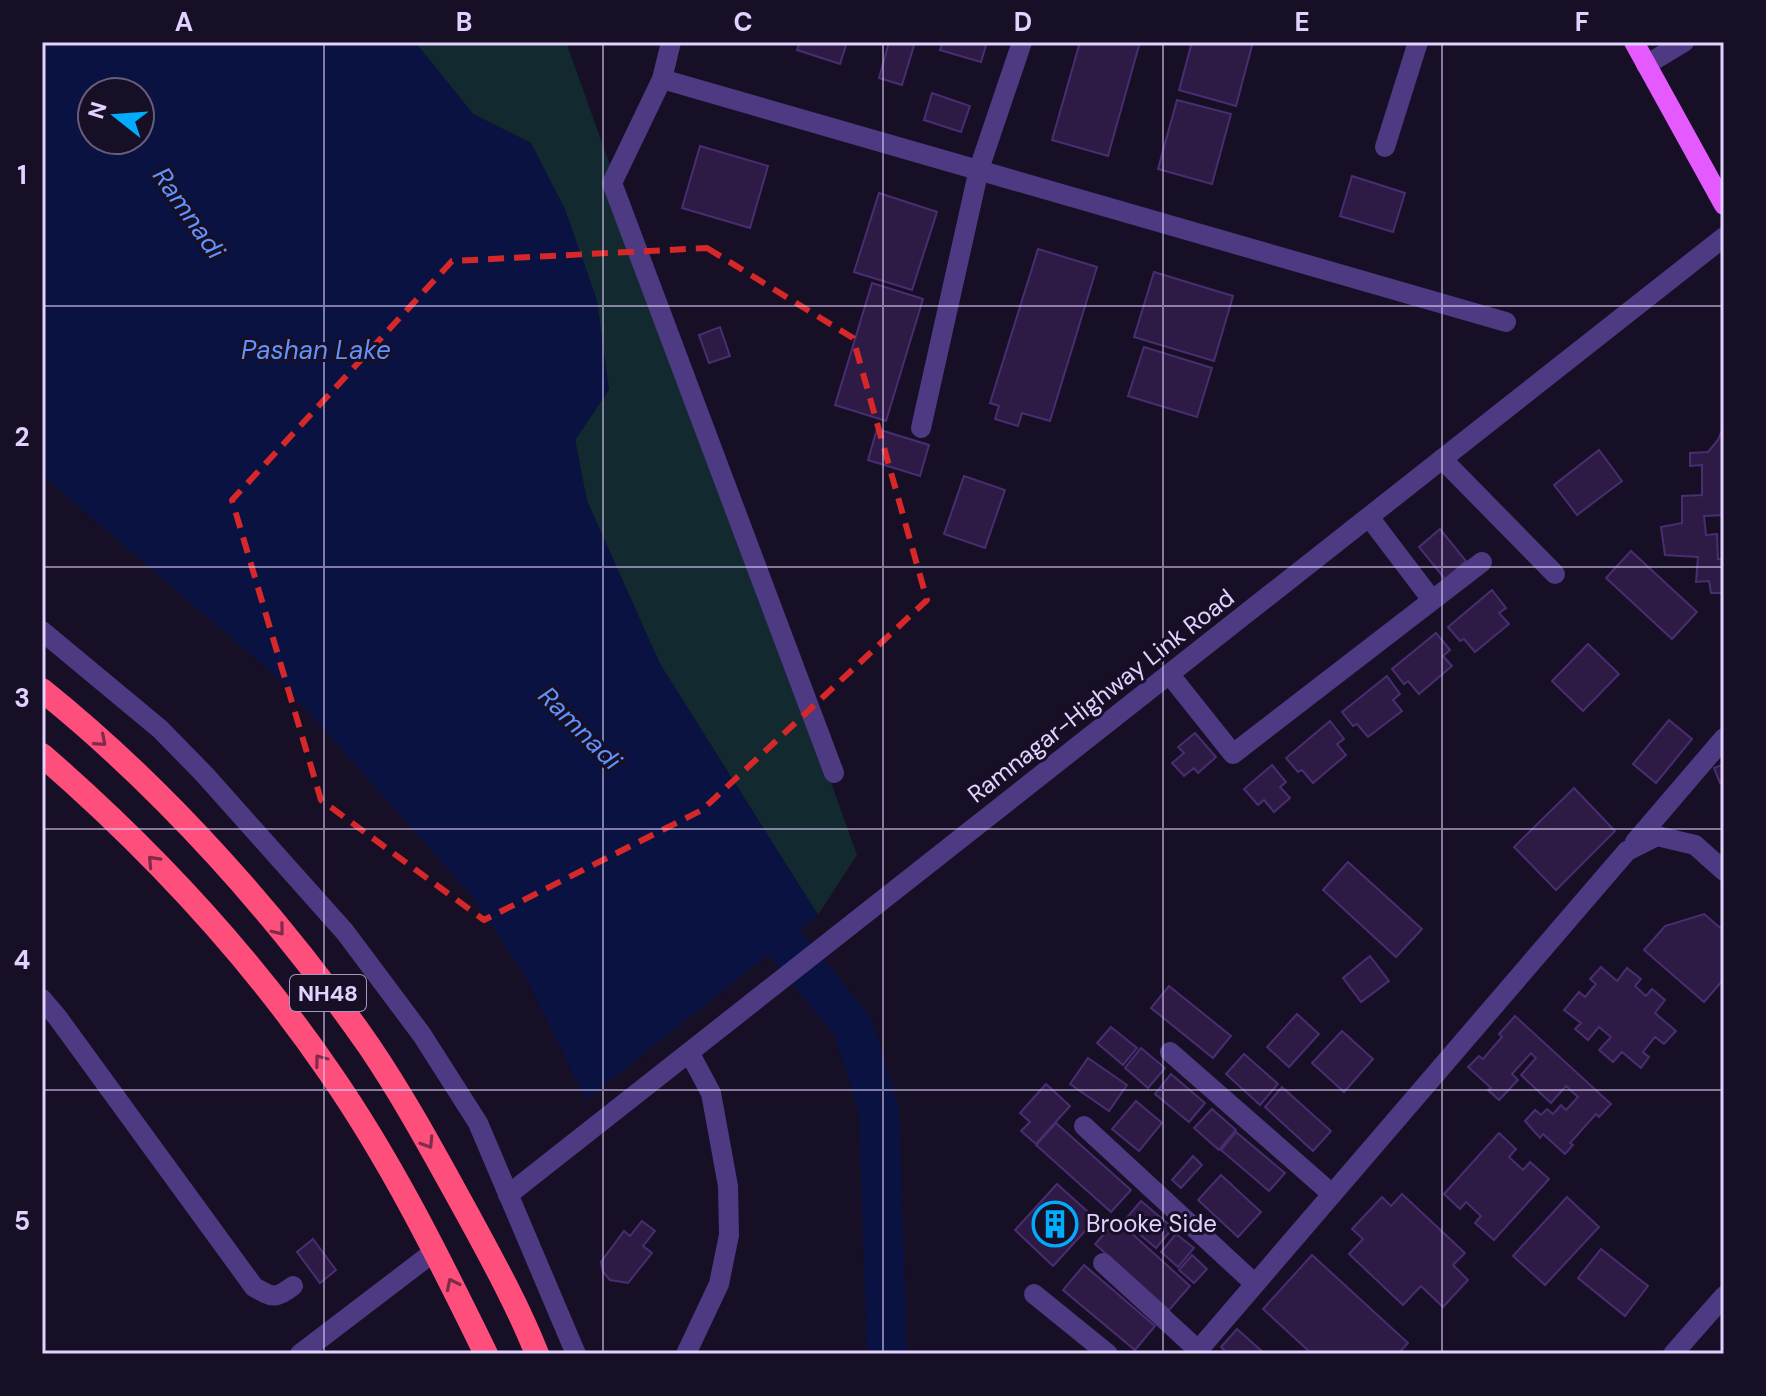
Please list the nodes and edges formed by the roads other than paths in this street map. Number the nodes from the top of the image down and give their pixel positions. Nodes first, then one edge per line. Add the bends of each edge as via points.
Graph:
1 (671, 42) edge
2 (1022, 42) edge
3 (1418, 42) edge
4 (1634, 42) edge
5 (1684, 42) edge
6 (1646, 65) junction
7 (662, 79) junction
8 (1385, 147) dead end
9 (979, 169) junction
10 (1724, 205) edge
11 (1724, 237) edge
12 (1506, 322) dead end
13 (921, 428) dead end
14 (1442, 459) junction
15 (1369, 517) junction
16 (1482, 562) dead end
17 (1555, 574) dead end
18 (1432, 600) junction
19 (42, 631) edge
20 (1170, 675) junction
21 (42, 690) edge
22 (1724, 738) edge
23 (42, 755) edge
24 (834, 773) dead end
25 (1627, 851) junction
26 (1724, 871) edge
27 (42, 999) edge
28 (1170, 1052) dead end
29 (690, 1054) junction
30 (1084, 1126) dead end
31 (1332, 1194) junction
32 (508, 1195) junction
33 (435, 1251) junction
34 (1103, 1263) dead end
35 (1255, 1284) junction
36 (293, 1286) dead end
37 (1034, 1294) dead end
38 (1724, 1296) edge
39 (1196, 1352) edge
40 (300, 1354) edge
41 (486, 1354) edge
42 (537, 1354) edge
43 (576, 1354) edge
44 (686, 1354) edge
45 (1108, 1354) edge
46 (1673, 1354) edge

1 - 7 street
2 - 9 street
3 - 8 street
4 - 6 main road
5 - 6 street
6 - 10 main road
7 - 9 street
7 - 24 street via 612,183
9 - 12 street
9 - 13 street
11 - 14 street, Ramnagar-Highway Link Road
14 - 15 street, Ramnagar-Highway Link Road
14 - 17 street
15 - 18 street
15 - 20 street, Ramnagar-Highway Link Road
16 - 18 street
18 - 20 street via 1233,754
19 - 32 street via 160,729 345,932 422,1035 478,1123
20 - 29 street, Ramnagar-Highway Link Road
21 -> 42 highway, NH48 via 172,808 276,925 369,1047 436,1155
22 - 25 street
33 -> 23 highway, NH48 via 330,1073 241,955 94,800
25 - 26 street via 1657,836 1695,845
25 - 31 street
27 - 36 street via 254,1287 271,1297
28 - 31 street
29 - 32 street, Ramnagar-Highway Link Road
29 - 44 street via 711,1093 728,1186 729,1235 719,1284
30 - 35 street
31 - 35 street
32 - 43 street
33 - 40 street
41 -> 33 highway, NH48
34 - 39 street
35 - 39 street
37 - 45 street
38 - 46 street

